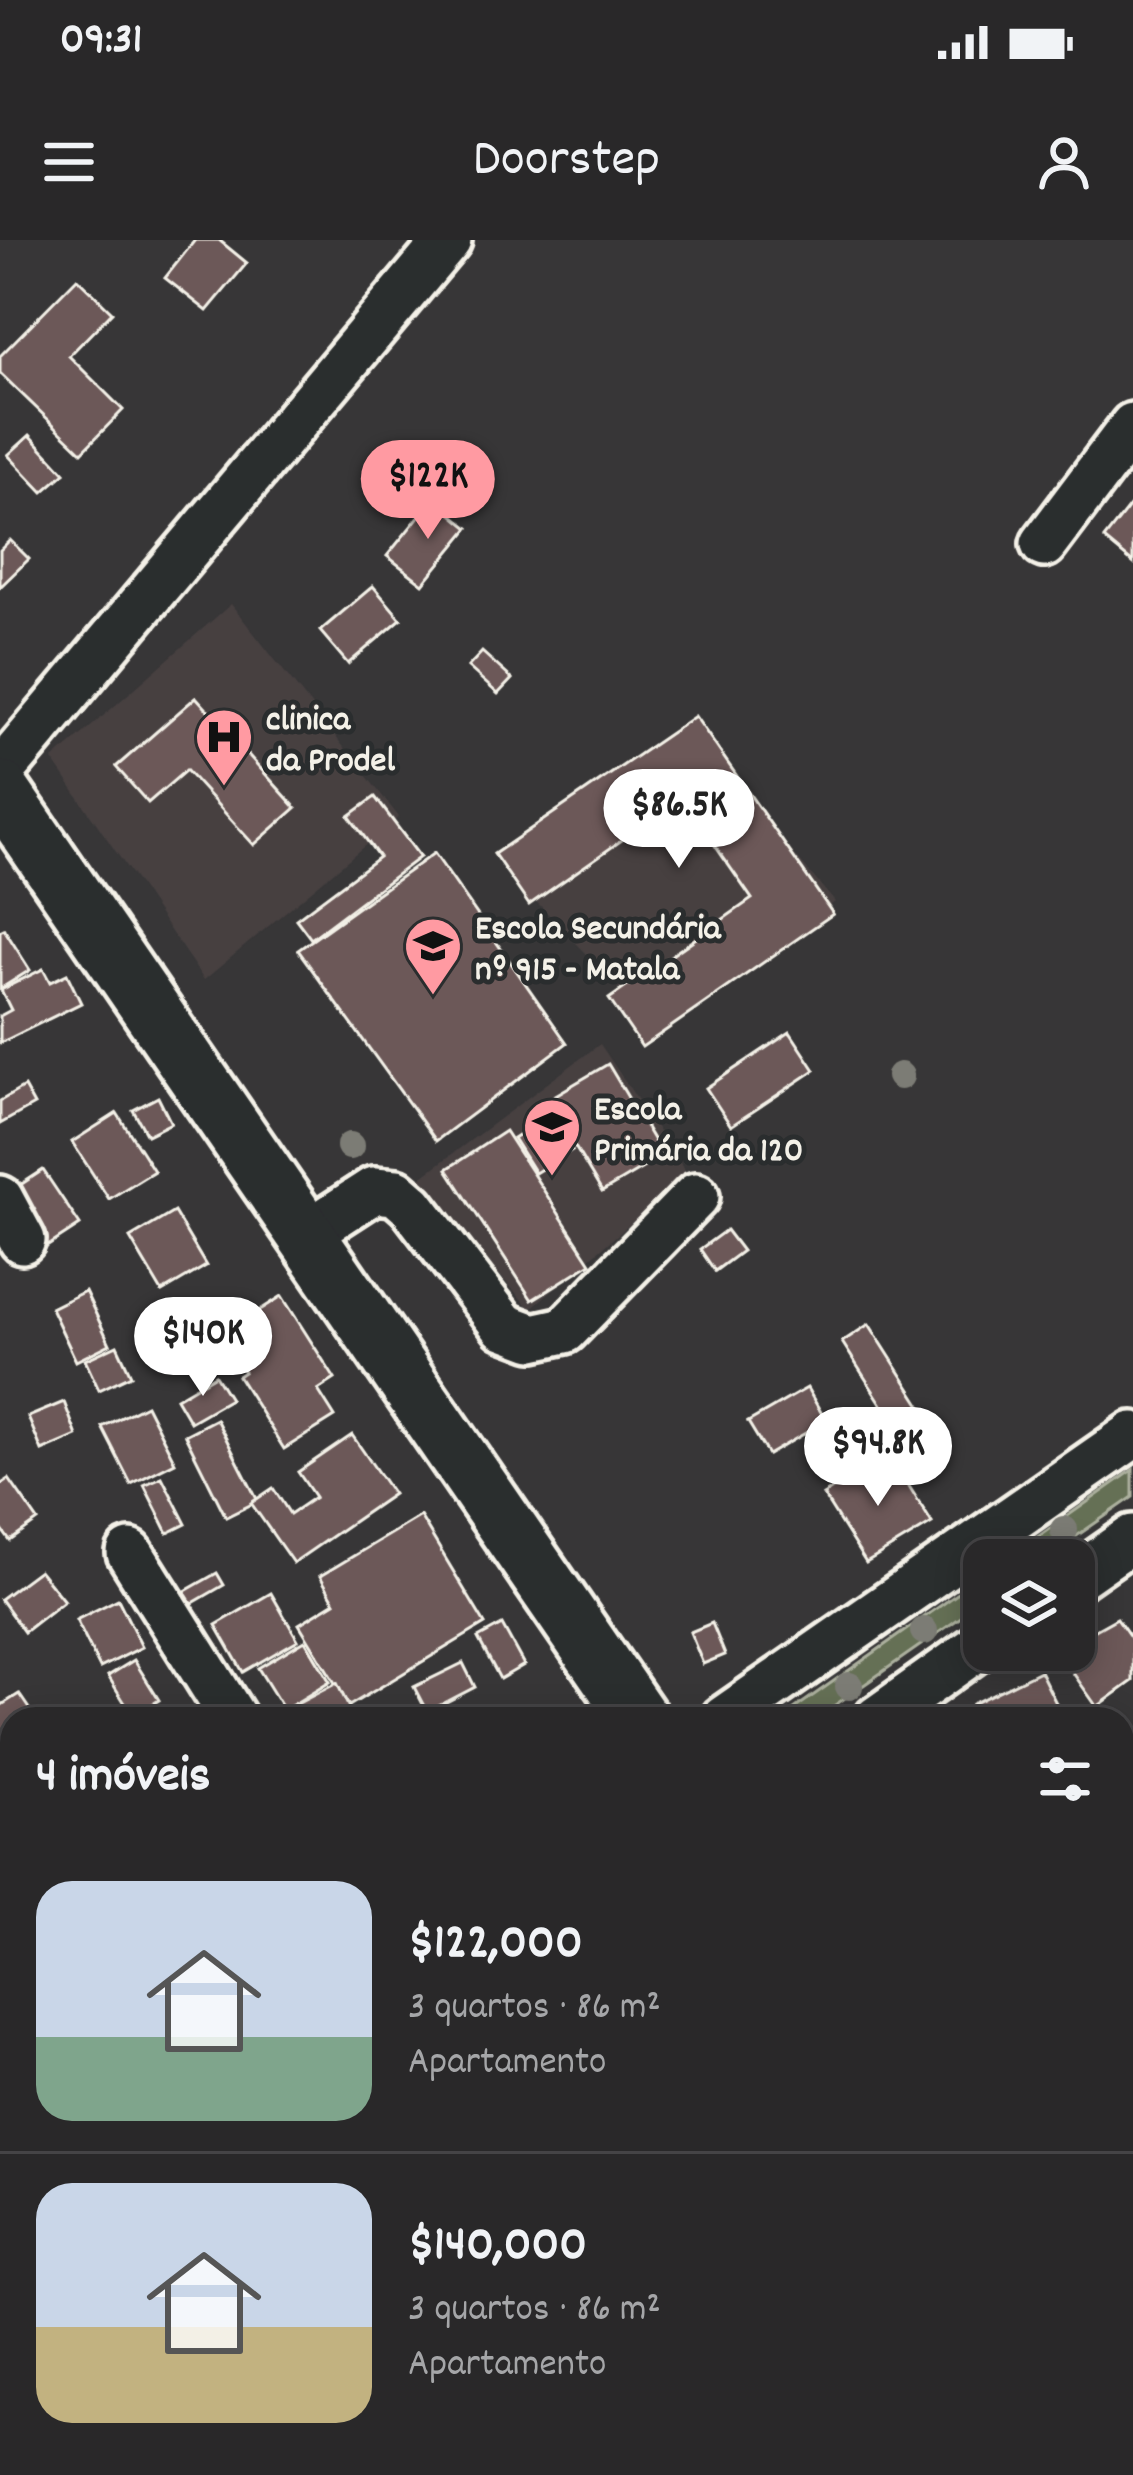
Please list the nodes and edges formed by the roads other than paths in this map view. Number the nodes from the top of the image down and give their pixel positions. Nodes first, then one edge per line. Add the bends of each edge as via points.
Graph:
1 (448, 240) edge
2 (1133, 426) edge
3 (1044, 544) dead end
4 (0, 773) edge
5 (0, 790) edge
6 (696, 1196) dead end
7 (0, 1199) edge
8 (306, 1234) junction
9 (22, 1240) dead end
10 (1133, 1435) edge
11 (1133, 1538) edge
12 (130, 1553) dead end
13 (1095, 1565) edge
14 (963, 1658) edge
15 (226, 1707) edge
16 (631, 1707) edge
17 (741, 1707) edge
18 (894, 1707) edge

1 - 4 street
2 - 3 street
5 - 8 main road
6 - 8 street via 565,1330 533,1337 504,1326 396,1192 374,1190
7 - 9 street
8 - 16 main road
10 - 17 street
11 - 13 street
12 - 15 street
14 - 18 street

